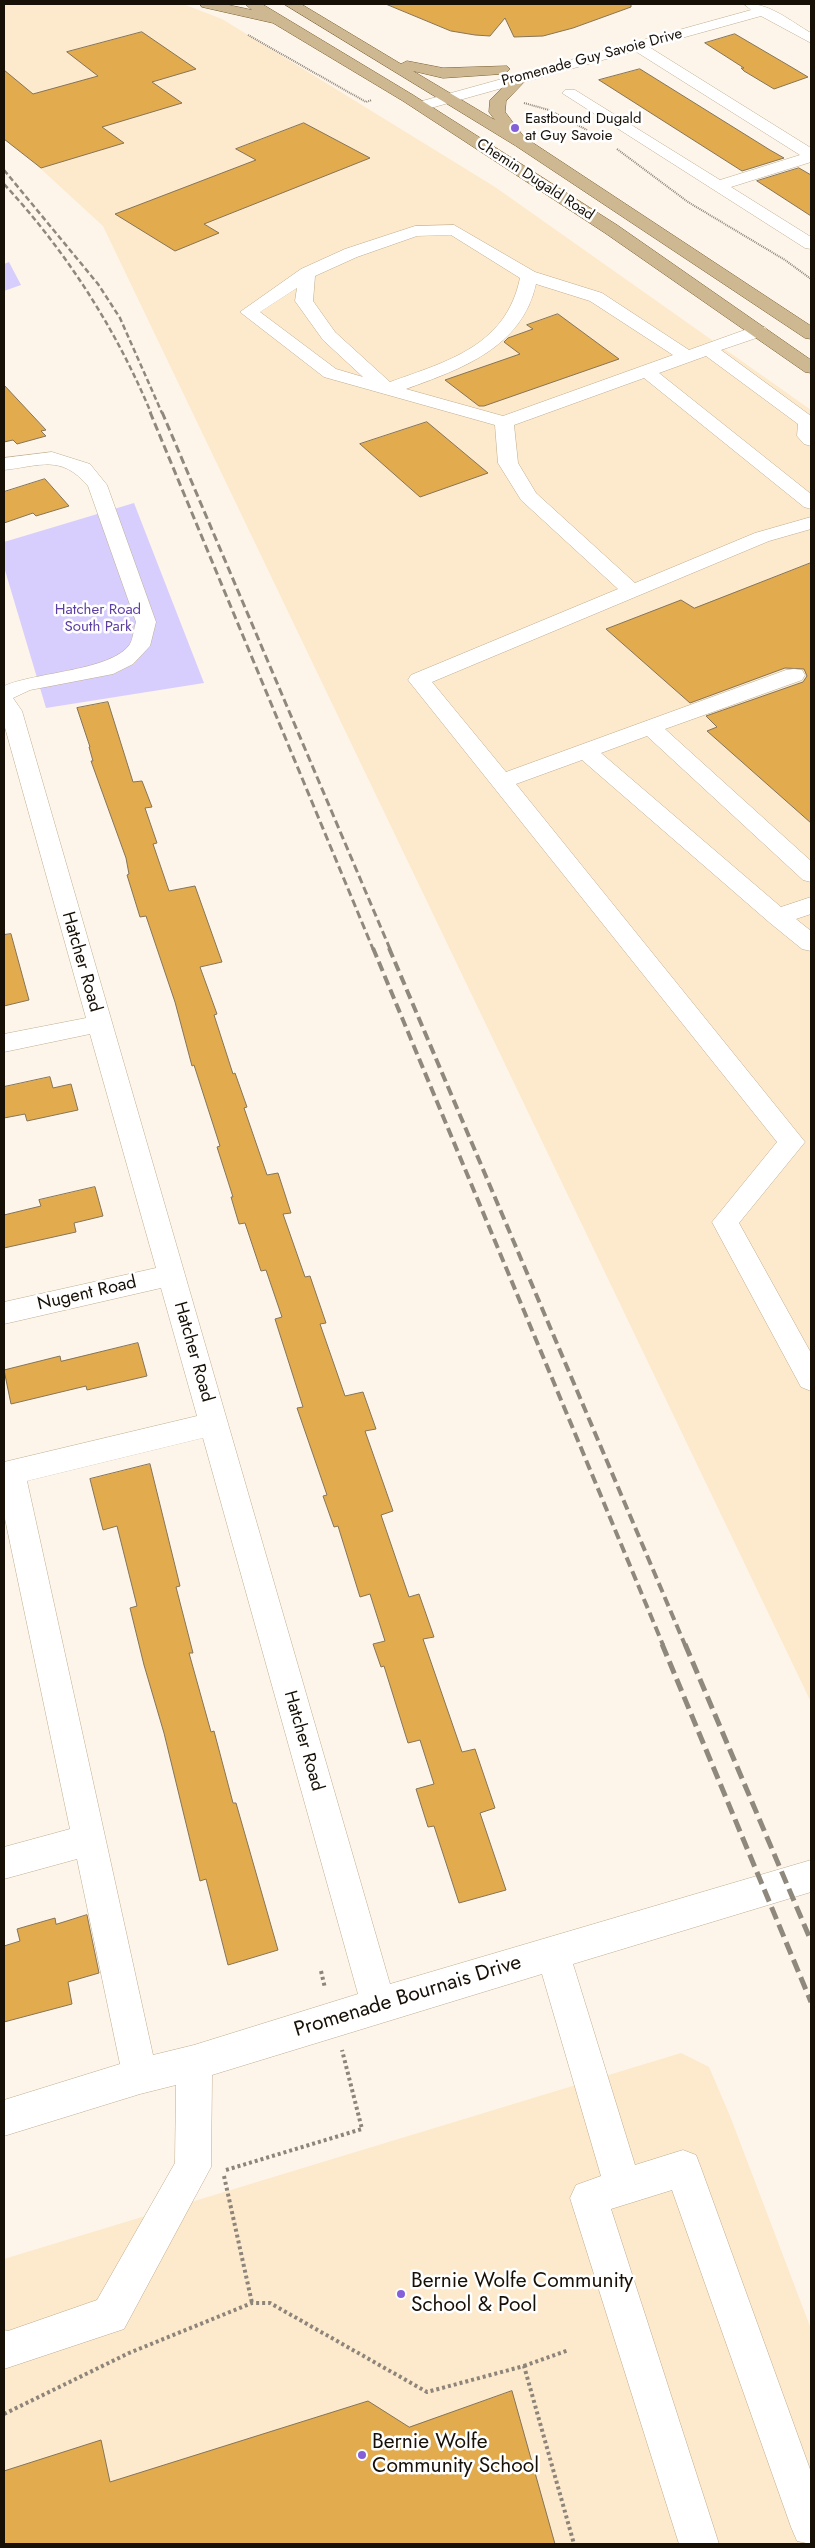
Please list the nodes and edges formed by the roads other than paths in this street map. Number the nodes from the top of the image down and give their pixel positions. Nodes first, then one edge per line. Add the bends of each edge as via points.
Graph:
1 (207, 4) edge
2 (252, 4) edge
3 (291, 4) edge
4 (757, 8) edge
5 (282, 22) junction
6 (787, 26) junction
7 (811, 39) edge
8 (787, 42) dead end
9 (637, 46) junction
10 (546, 56) dead end
11 (381, 59) junction
12 (502, 69) junction
13 (520, 78) junction
14 (570, 93) dead end
15 (440, 94) junction
16 (414, 102) junction
17 (522, 144) junction
18 (811, 156) edge
19 (718, 186) junction
20 (811, 244) edge
21 (307, 273) junction
22 (529, 276) junction
23 (758, 331) junction
24 (811, 334) edge
25 (708, 349) junction
26 (688, 356) junction
27 (811, 368) edge
28 (646, 372) junction
29 (387, 388) junction
30 (504, 422) junction
31 (811, 440) edge
32 (4, 464) edge
33 (811, 503) edge
34 (811, 523) edge
35 (632, 591) junction
36 (794, 675) dead end
37 (4, 694) edge
38 (4, 700) edge
39 (652, 728) junction
40 (585, 751) junction
41 (502, 781) junction
42 (811, 874) edge
43 (811, 905) edge
44 (778, 917) junction
45 (811, 943) edge
46 (98, 1024) junction
47 (4, 1043) edge
48 (801, 1146) edge
49 (171, 1275) junction
50 (4, 1313) edge
51 (811, 1379) edge
52 (213, 1424) junction
53 (7, 1474) edge
54 (89, 1840) junction
55 (4, 1863) edge
56 (811, 1876) edge
57 (553, 1954) junction
58 (378, 2005) junction
59 (194, 2063) junction
60 (140, 2076) junction
61 (4, 2118) edge
62 (623, 2186) junction
63 (4, 2349) edge
64 (811, 2527) edge
65 (700, 2544) edge

1 - 5 main road
2 - 5 main road, Chemin Dugald Road
3 - 11 main road, Chemin Dugald Road
4 - 6 street
4 - 9 street, Promenade Guy Savoie Drive
5 - 16 main road, Chemin Dugald Road
6 - 7 street
6 - 8 street via 783,36
9 - 13 street, Promenade Guy Savoie Drive
9 - 18 street
10 - 12 street, Promenade Guy Savoie Drive
11 - 12 main road via 442,73
11 - 15 main road, Chemin Dugald Road
12 - 15 street, Promenade Guy Savoie Drive
13 - 15 street, Promenade Guy Savoie Drive
13 - 17 main road via 498,100 497,112
14 - 19 street
15 - 16 street, Promenade Guy Savoie Drive
15 - 17 main road, Chemin Dugald Road
16 - 23 main road, Chemin Dugald Road via 611,229
17 - 24 main road, Chemin Dugald Road
18 - 19 street
19 - 20 street
21 - 22 street via 351,253 415,231 454,230
21 - 29 street via 304,301 329,336
21 - 29 street via 249,312 330,373
22 - 26 street via 596,297
22 - 29 street via 524,298 512,322 486,348 436,371
23 - 25 street
23 - 27 main road, Chemin Dugald Road
25 - 26 street
25 - 31 street via 807,422 806,436
26 - 28 street
28 - 30 street
28 - 33 street
29 - 30 street
30 - 35 street via 508,464 528,496
32 - 37 street via 52,458 83,468 97,485 146,622 140,646 126,659 105,669 24,685
34 - 35 street via 762,537
35 - 41 street via 419,680
36 - 39 street
38 - 46 street, Hatcher Road via 11,711
39 - 40 street
39 - 42 street
40 - 41 street
40 - 44 street
41 - 48 street
43 - 44 street
44 - 45 street
46 - 47 street
46 - 49 street, Hatcher Road
48 - 51 street via 724,1222
49 - 50 street, Nugent Road
49 - 52 street, Hatcher Road
52 - 53 street
52 - 58 street, Hatcher Road
53 - 54 street
54 - 55 street
54 - 60 street
56 - 57 street, Promenade Bournais Drive
57 - 58 street, Promenade Bournais Drive
57 - 62 street
58 - 59 street, Promenade Bournais Drive
59 - 60 street, Promenade Bournais Drive
59 - 63 street via 192,2167 110,2316 6,2351
60 - 61 street, Promenade Bournais Drive
62 - 64 street via 683,2168
62 - 65 street via 589,2198

